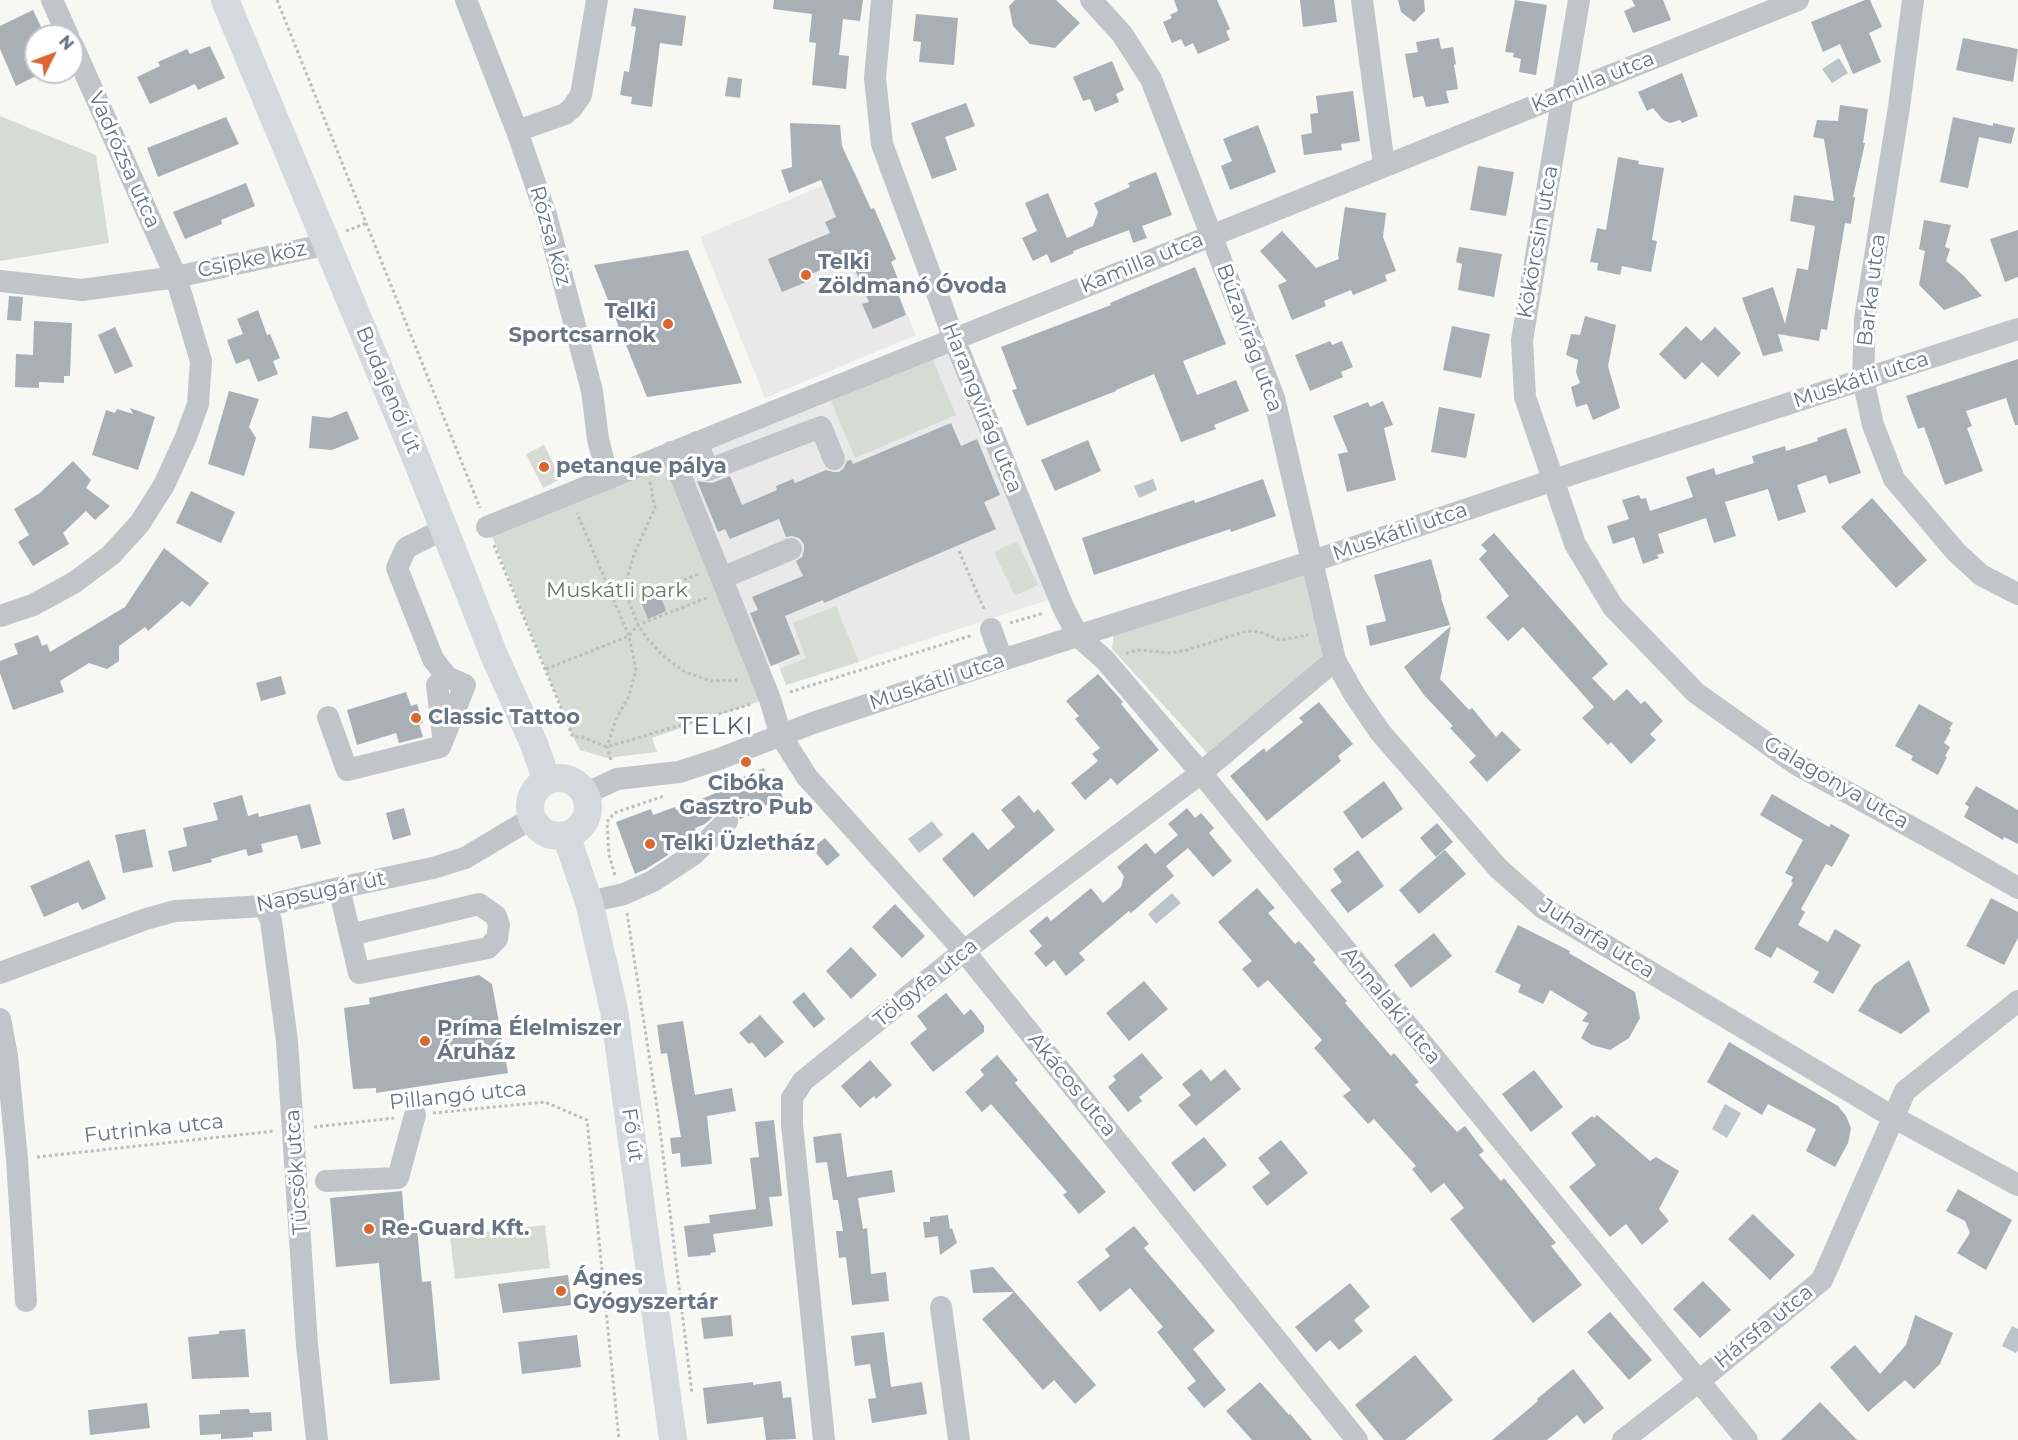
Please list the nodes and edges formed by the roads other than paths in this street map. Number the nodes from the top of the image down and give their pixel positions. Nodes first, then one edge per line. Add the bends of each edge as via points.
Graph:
1 (52, 0) edge
2 (225, 0) edge
3 (466, 0) edge
4 (597, 0) edge
5 (882, 0) edge
6 (1091, 0) edge
7 (1362, 0) edge
8 (1578, 0) edge
9 (1798, 0) edge
10 (1913, 0) edge
11 (63, 24) edge
12 (84, 71) edge
13 (1563, 95) junction
14 (517, 131) junction
15 (1384, 165) junction
16 (1212, 235) junction
17 (328, 244) junction
18 (177, 277) junction
19 (0, 281) edge
20 (2018, 328) edge
21 (954, 339) junction
22 (1863, 379) junction
23 (697, 442) junction
24 (671, 452) junction
25 (834, 459) dead end
26 (608, 479) junction
27 (1554, 480) junction
28 (487, 527) road end
29 (444, 529) junction
30 (791, 549) dead end
31 (1313, 561) junction
32 (722, 578) junction
33 (2018, 594) edge
34 (0, 616) edge
35 (991, 629) road end
36 (1078, 636) junction
37 (1002, 660) junction
38 (1335, 660) junction
39 (328, 717) dead end
40 (781, 736) junction
41 (1201, 773) junction
42 (547, 781) junction
43 (585, 794) junction
44 (532, 818) junction
45 (727, 821) dead end
46 (566, 835) junction
47 (339, 888) junction
48 (2018, 888) edge
49 (589, 902) junction
50 (265, 906) junction
51 (350, 935) junction
52 (964, 951) junction
53 (0, 973) edge
54 (2018, 1000) edge
55 (0, 1019) edge
56 (415, 1115) road end
57 (1893, 1117) junction
58 (326, 1181) dead end
59 (2018, 1185) edge
60 (26, 1301) dead end
61 (941, 1307) dead end
62 (1698, 1382) junction
63 (317, 1440) edge
64 (674, 1440) edge
65 (824, 1440) edge
66 (959, 1440) edge
67 (1358, 1440) edge
68 (1623, 1440) edge
69 (1747, 1440) edge

1 - 11 street
2 - 17 main road, Budajenői út
3 - 14 street, Rózsa köz
4 - 14 street via 576,102 565,114
5 - 21 street, Harangvirág utca via 875,78 882,144
6 - 16 street, Búzavirág utca via 1122,34 1151,79
7 - 15 street
8 - 13 street, Kökörcsin utca
9 - 13 street, Kamilla utca
10 - 22 street, Barka utca via 1865,319
12 - 18 street, Vadrózsa utca
13 - 15 street, Kamilla utca
13 - 27 street, Kökörcsin utca via 1522,340 1525,397
14 - 26 street, Rózsa köz via 555,248 592,391
15 - 16 street, Kamilla utca
16 - 21 street, Kamilla utca
16 - 31 street, Búzavirág utca via 1274,398
17 - 18 street, Csipke köz
17 - 29 main road, Budajenői út
18 - 19 street, Csipke köz via 82,290
18 - 34 street, Vadrózsa utca via 201,361 198,404 164,485 140,523 111,555 75,582 33,605
20 - 22 street, Muskátli utca
21 - 23 street, Kamilla utca
21 - 36 street, Harangvirág utca
22 - 27 street, Muskátli utca
22 - 33 street, Barka utca via 1873,425 1894,479 1964,560 1981,575
23 - 24 street, Kamilla utca
23 - 25 street via 708,470 821,427
24 - 26 street, Kamilla utca
24 - 32 street
26 - 28 street, Kamilla utca
27 - 31 street, Muskátli utca
27 - 48 street, Galagonya utca via 1575,544 1613,607 1696,693 1796,764
29 - 39 street via 406,548 397,568 433,659 447,677 437,685 443,738 440,747 347,770
29 - 42 main road, Budajenői út
30 - 32 street
31 - 36 street, Muskátli utca
31 - 38 street, Juharfa utca
32 - 40 street
35 - 37 street
36 - 37 street, Muskátli utca
36 - 41 street, Annalaki utca via 1105,660
37 - 40 street, Muskátli utca
38 - 41 street, Tölgyfa utca
38 - 57 street, Juharfa utca via 1380,732 1498,868 1543,908
40 - 43 street, Muskátli utca via 682,780 617,779
40 - 52 street, Akácos utca via 807,777
41 - 52 street, Tölgyfa utca
41 - 62 street, Annalaki utca
42 - 43 main road via 573,782
42 - 44 main road via 534,792
43 - 46 main road via 585,819
44 - 46 main road via 542,831
44 - 47 street, Napsugár út via 465,858
45 - 49 street via 694,854 653,881 624,894
46 - 49 main road, Fő út
47 - 50 street, Napsugár út
47 - 51 street
49 - 64 main road, Fő út via 614,1010
50 - 53 street, Napsugár út via 175,911
50 - 63 street, Tücsök utca via 271,921 287,1041
51 - 51 street via 358,973 488,948 497,939 499,925 496,916 479,904
52 - 65 street, Tölgyfa utca via 803,1080 792,1098
52 - 67 street, Akácos utca
54 - 57 street, Hársfa utca via 1905,1091
55 - 60 street via 17,1159
56 - 58 street via 398,1178
57 - 59 street, Juharfa utca
57 - 62 street, Hársfa utca via 1822,1280
61 - 66 street
62 - 68 street, Hársfa utca
62 - 69 street, Annalaki utca

